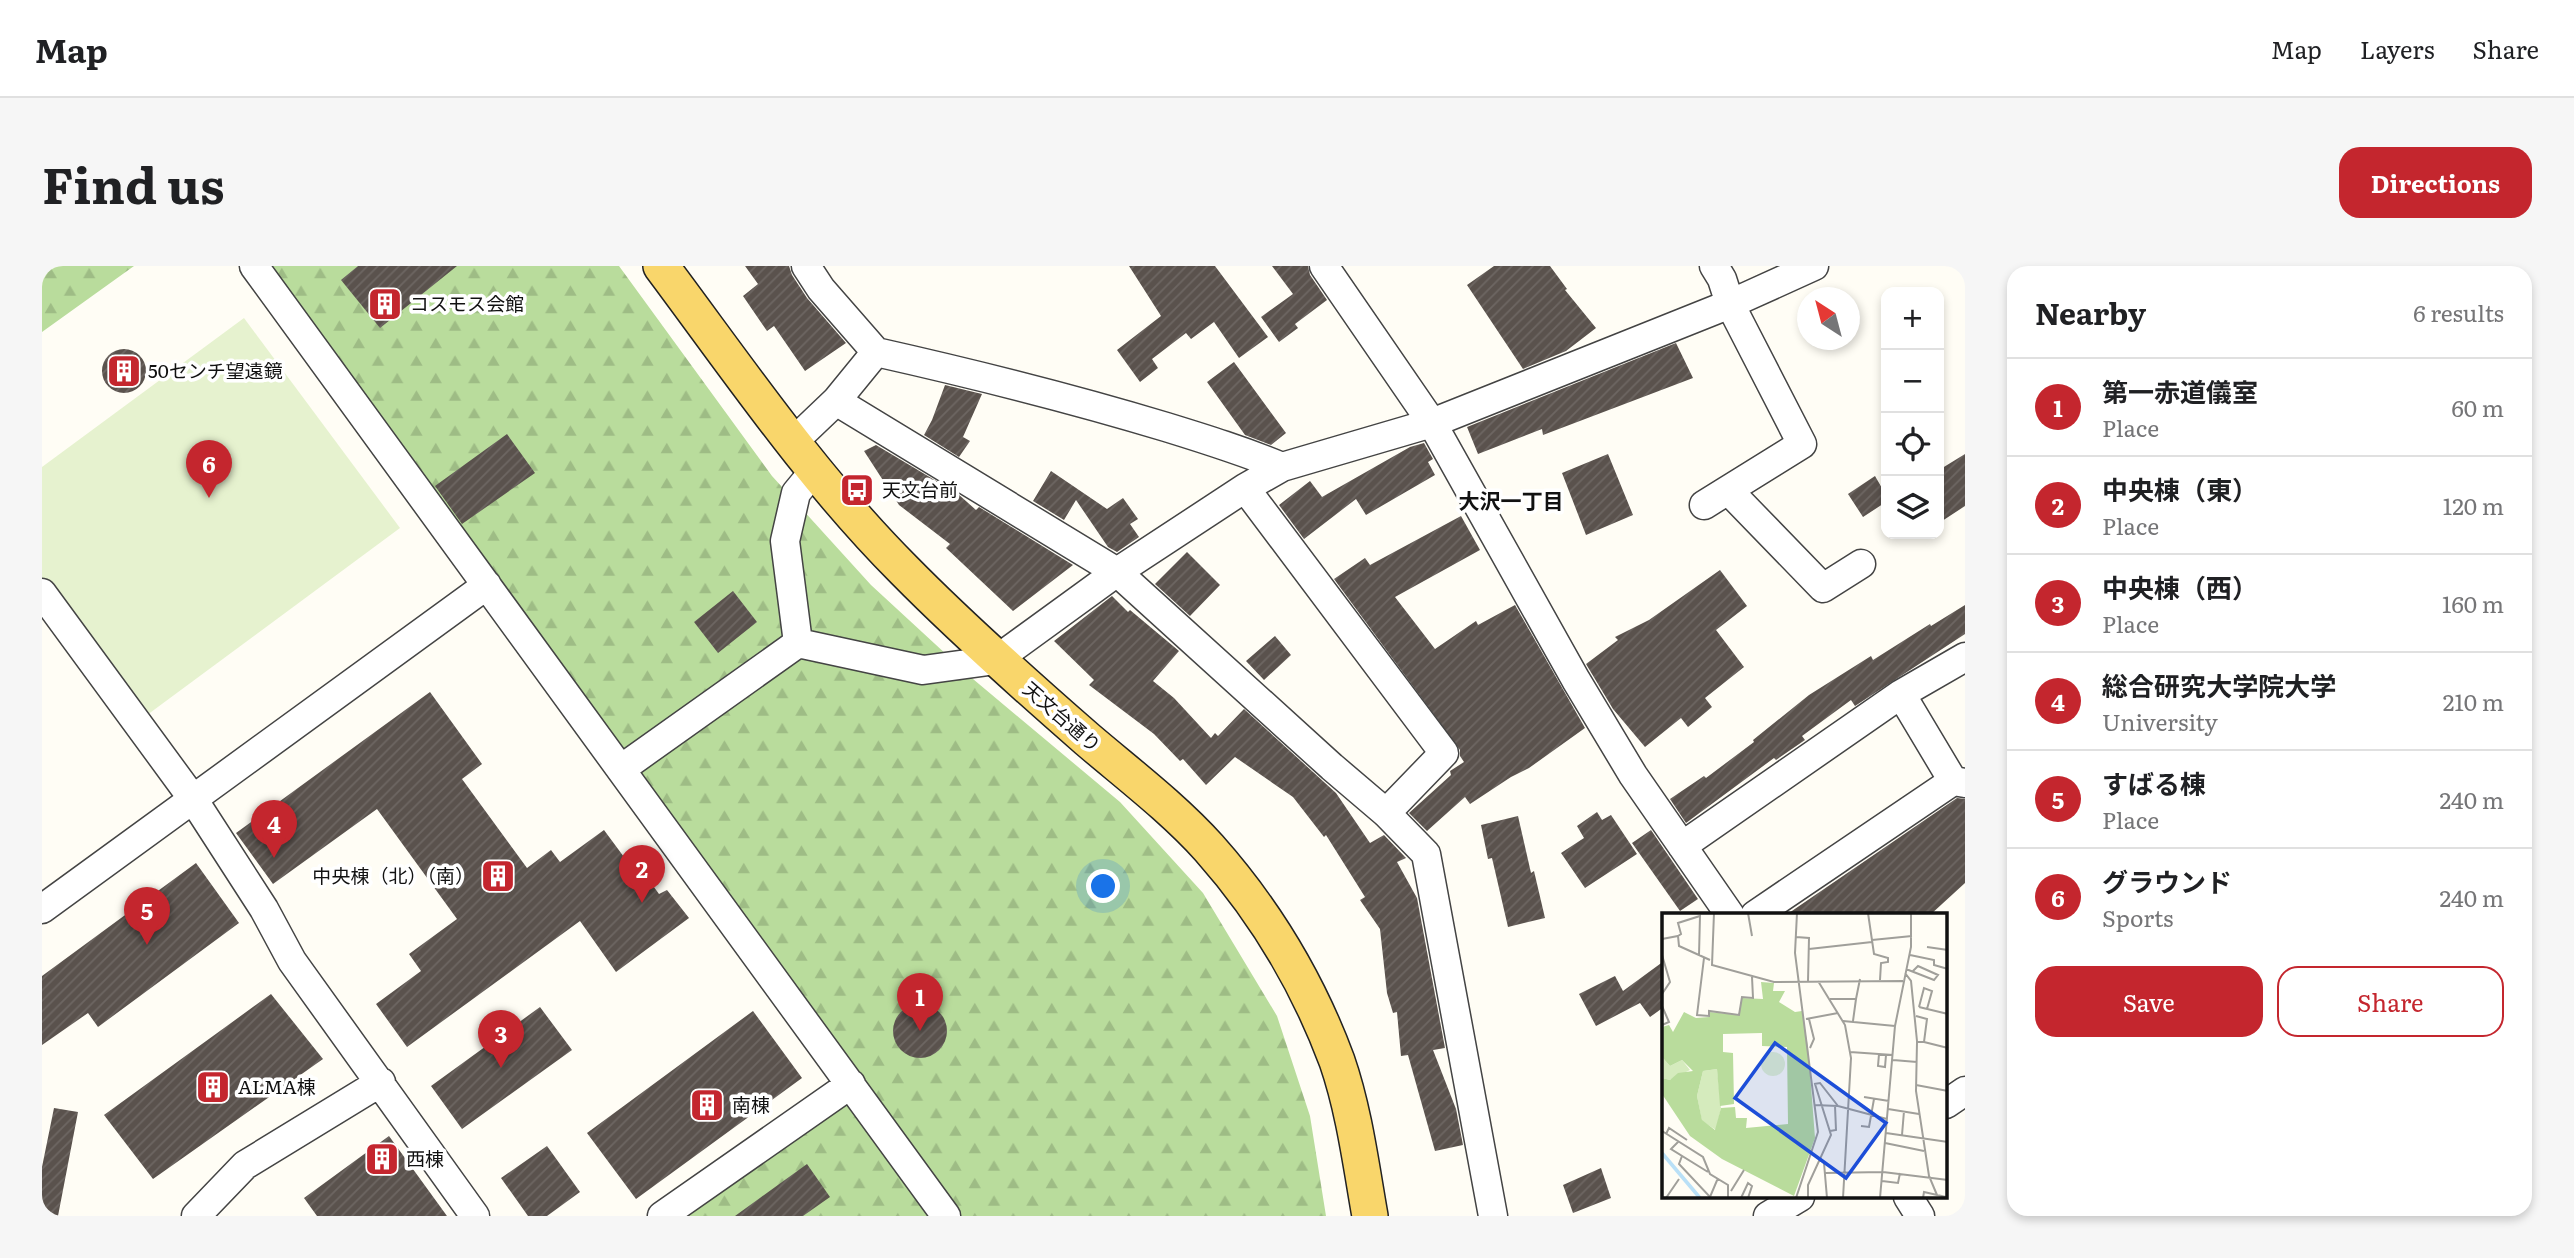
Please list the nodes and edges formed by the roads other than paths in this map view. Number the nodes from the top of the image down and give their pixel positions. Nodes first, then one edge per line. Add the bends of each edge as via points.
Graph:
1 (254, 266) edge
2 (661, 266) edge
3 (806, 266) edge
4 (1324, 266) edge
5 (1714, 266) edge
6 (1814, 266) edge
7 (1730, 304) junction
8 (877, 352) junction
9 (836, 401) junction
10 (1432, 423) junction
11 (793, 442) junction
12 (1282, 467) junction
13 (815, 470) junction
14 (1245, 488) junction
15 (1728, 489) junction
16 (1704, 505) dead end
17 (1861, 564) dead end
18 (1117, 572) junction
19 (487, 585) junction
20 (42, 593) edge
21 (798, 643) junction
22 (1965, 657) edge
23 (996, 660) junction
24 (1901, 694) junction
25 (621, 769) junction
26 (1959, 782) edge
27 (193, 799) junction
28 (1386, 813) junction
29 (1682, 846) junction
30 (42, 909) edge
31 (1729, 913) edge
32 (1758, 913) edge
33 (381, 1082) junction
34 (851, 1084) junction
35 (1965, 1091) edge
36 (1948, 1103) edge
37 (1798, 1198) edge
38 (1909, 1198) edge
39 (196, 1216) edge
40 (475, 1216) edge
41 (663, 1216) edge
42 (946, 1216) edge
43 (1370, 1216) edge
44 (1493, 1216) edge
45 (1768, 1216) edge
46 (1920, 1216) edge

1 - 19 street
2 - 11 main road, 天文台通り
3 - 8 street
4 - 10 street
5 - 7 street
6 - 7 street
7 - 10 street
7 - 15 street via 1802,444
8 - 9 street
8 - 12 street via 1131,416
9 - 11 street
9 - 18 street
10 - 12 street
10 - 29 street via 1576,680
11 - 13 main road, 天文台通り
12 - 14 street
13 - 21 street via 796,493 785,541
13 - 23 main road, 天文台通り via 900,567
14 - 18 street
14 - 28 street via 1444,753
15 - 16 street
15 - 17 street via 1823,588
18 - 23 street
18 - 28 street
19 - 25 street
19 - 27 street
20 - 27 street
21 - 23 street via 923,670
21 - 25 street
22 - 24 street
23 - 43 main road, 天文台通り via 1184,823 1227,870 1269,927 1303,984 1338,1065
24 - 26 street
24 - 29 street
25 - 34 street
26 - 32 street
27 - 30 street
27 - 33 street via 292,961
28 - 44 street via 1426,854
29 - 31 street
33 - 39 street via 245,1165
33 - 40 street
34 - 41 street
34 - 42 street
35 - 36 street
37 - 45 street
38 - 46 street

